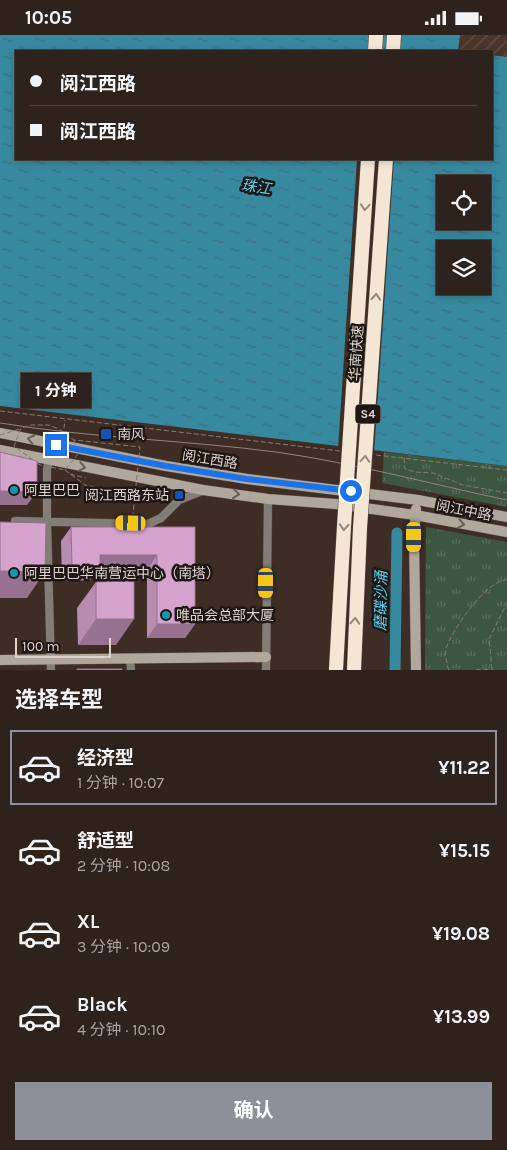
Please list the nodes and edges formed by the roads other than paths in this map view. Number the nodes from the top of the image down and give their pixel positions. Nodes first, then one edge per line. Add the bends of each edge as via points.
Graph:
1 (376, 35) edge
2 (394, 35) edge
3 (375, 50) edge
4 (393, 50) edge
5 (368, 160) edge
6 (386, 160) edge
7 (0, 434) edge
8 (0, 450) edge
9 (49, 461) junction
10 (203, 490) junction
11 (268, 499) junction
12 (418, 500) junction
13 (415, 515) junction
14 (507, 517) edge
15 (15, 521) edge
16 (47, 522) junction
17 (507, 532) edge
18 (266, 657) junction
19 (130, 659) junction
20 (0, 660) edge
21 (51, 665) edge
22 (130, 670) edge
23 (266, 670) edge
24 (336, 670) edge
25 (354, 670) edge
26 (416, 670) edge

1 - 3 highway
2 - 4 highway
5 -> 24 highway, 华南快速 / S4, bridge
25 -> 6 highway, 华南快速 / S4, bridge via 360,528
12 -> 7 main road, 阅江西路 via 247,479
8 - 9 main road
9 -> 10 main road
9 - 16 street
10 -> 11 main road
10 - 16 street via 179,499 161,518 148,523
11 - 13 main road
11 - 18 street
12 - 13 main road
12 - 14 main road, 阅江中路
13 -> 17 main road, 阅江中路
13 - 26 main road
15 - 16 street
16 - 21 street
18 - 19 main road
18 - 23 street
19 - 21 main road
19 - 22 street
20 - 21 main road

